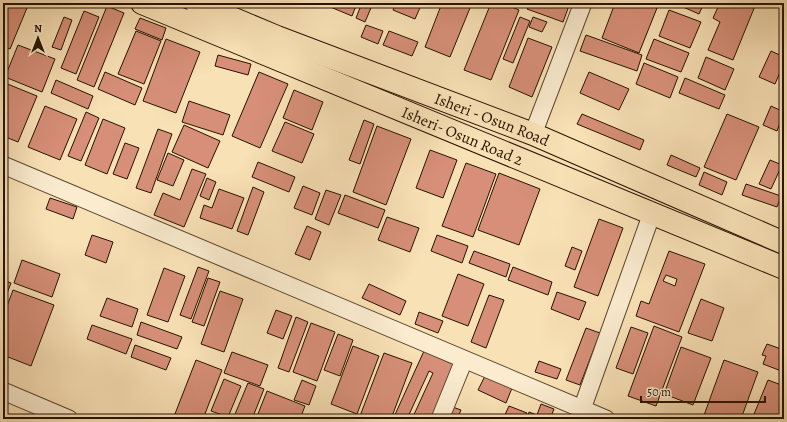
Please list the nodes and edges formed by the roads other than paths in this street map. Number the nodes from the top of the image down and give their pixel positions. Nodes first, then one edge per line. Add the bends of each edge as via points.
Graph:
1 (142, 3) edge
2 (196, 3) edge
3 (584, 3) edge
4 (533, 134) junction
5 (3, 165) edge
6 (652, 213) junction
7 (784, 243) edge
8 (784, 268) edge
9 (464, 360) junction
10 (3, 391) edge
11 (582, 409) junction
12 (69, 419) edge
13 (440, 419) edge
14 (606, 419) edge

1 - 6 main road, Isheri- Osun Road 2
2 - 4 main road, Isheri - Osun Road via 277,37
3 - 4 street
4 - 7 main road, Isheri - Osun Road
5 - 9 street
6 - 8 main road, Isheri- Osun Road 2
6 - 11 street
9 - 11 street
9 - 13 street
10 - 12 street
11 - 14 street

